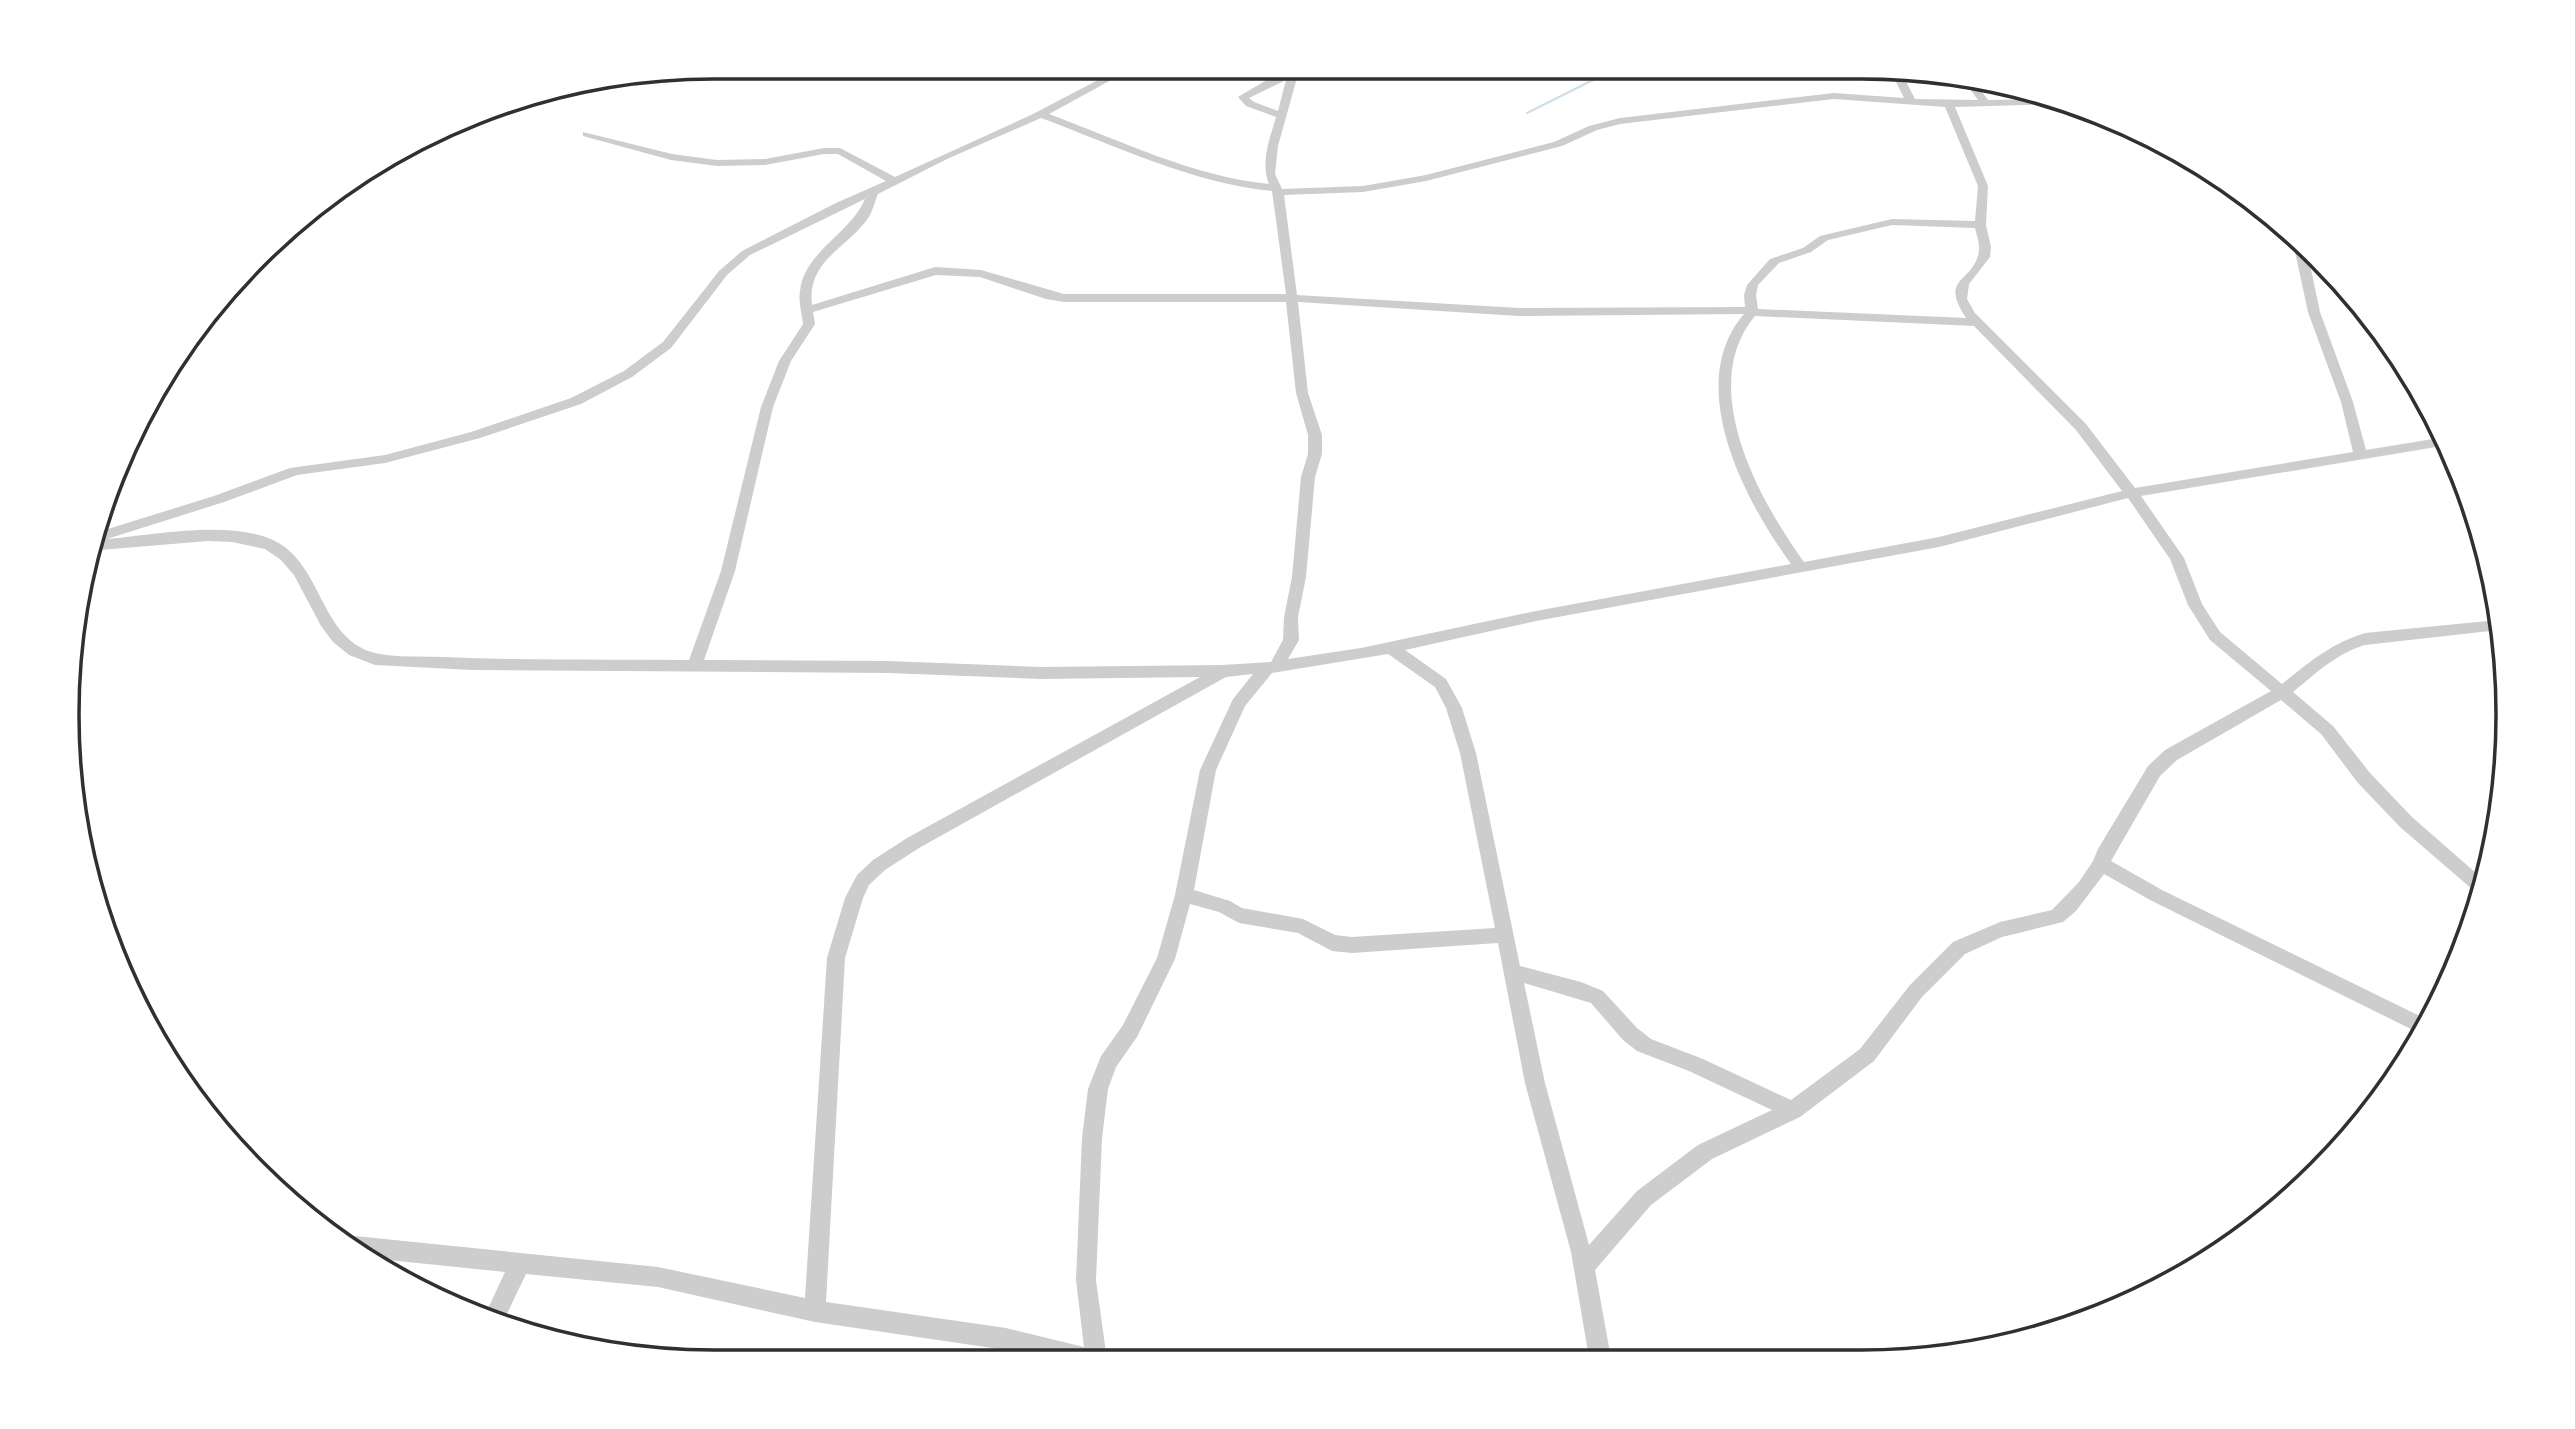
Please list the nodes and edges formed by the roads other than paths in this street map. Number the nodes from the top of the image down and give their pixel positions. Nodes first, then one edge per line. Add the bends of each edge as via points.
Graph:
1 (1107, 79) edge
2 (1277, 79) edge
3 (1292, 79) edge
4 (1900, 80) edge
5 (1975, 89) edge
6 (1912, 103) junction
7 (2036, 103) edge
8 (1950, 104) junction
9 (1986, 104) junction
10 (1040, 114) junction
11 (1282, 116) junction
12 (587, 134) dead end
13 (894, 181) junction
14 (1276, 190) junction
15 (873, 192) junction
16 (1980, 225) junction
17 (2302, 258) edge
18 (1292, 298) junction
19 (809, 310) junction
20 (1752, 312) junction
21 (1977, 321) junction
22 (2435, 443) edge
23 (2360, 454) junction
24 (2132, 493) junction
25 (105, 534) edge
26 (101, 545) edge
27 (1801, 568) junction
28 (2490, 626) edge
29 (1291, 640) junction
30 (1391, 648) junction
31 (1318, 661) junction
32 (695, 664) junction
33 (1272, 667) junction
34 (1222, 671) junction
35 (2281, 693) junction
36 (2101, 864) junction
37 (2474, 882) edge
38 (1184, 895) junction
39 (1506, 935) junction
40 (1513, 972) junction
41 (2416, 1023) edge
42 (1793, 1110) junction
43 (368, 1247) edge
44 (520, 1263) junction
45 (1584, 1267) junction
46 (815, 1311) junction
47 (497, 1312) edge
48 (1052, 1350) edge
49 (1093, 1350) edge
50 (1599, 1350) edge

1 - 10 street
2 - 11 street via 1243,97
3 - 11 street
4 - 6 street
5 - 9 street
6 - 8 street
6 - 14 street via 1834,96 1620,121 1558,144 1426,178 1363,189
7 - 9 street
8 - 9 street
8 - 16 street via 1983,186
10 - 13 street
10 - 14 street via 1196,172
11 - 14 street via 1270,162
12 - 13 street via 661,155 717,163 765,162 833,150
13 - 15 street
14 - 18 street
15 - 19 street via 864,215 808,279
15 - 25 street via 807,221 734,262 667,345 596,392 531,418 413,452 295,471
16 - 20 street via 1892,222 1824,238 1807,250 1774,261 1752,283 1748,294
16 - 21 street via 1984,257 1963,284 1961,299
17 - 23 street
18 - 19 street via 1064,298 981,274 935,271
18 - 20 street via 1519,312
18 - 29 street via 1302,393 1315,435
19 - 32 street via 806,332 785,362 767,407 728,571
20 - 21 street
20 - 27 street via 1728,347 1724,365 1732,440 1754,495
21 - 24 street via 2081,427
22 - 23 street
23 - 24 street
24 - 27 street via 1939,542
24 - 35 street via 2177,558 2195,605 2215,636
26 - 32 street via 230,537 270,544 301,573 343,644 375,659
27 - 30 street via 1536,616
28 - 35 street via 2348,644
29 - 31 street
29 - 33 street
30 - 31 street
30 - 39 street via 1441,683 1454,708 1468,753
31 - 33 street
32 - 34 street via 1041,673
33 - 34 street
33 - 38 street via 1239,703 1208,770
34 - 46 street via 913,843 863,880 836,958
35 - 36 street via 2171,755 2138,796
35 - 37 street via 2326,730 2406,822
36 - 41 street
36 - 42 street via 2057,917 2000,930 1959,948 1916,991 1867,1055
38 - 39 street via 1239,915 1303,927 1332,943
38 - 49 street via 1166,960 1130,1031 1108,1062 1098,1089 1086,1280
39 - 40 street
40 - 42 street via 1597,997 1644,1045
40 - 45 street via 1535,1083
42 - 45 street via 1705,1152 1644,1198
43 - 44 street
44 - 46 street via 658,1278
44 - 47 street
45 - 50 street
46 - 48 street

